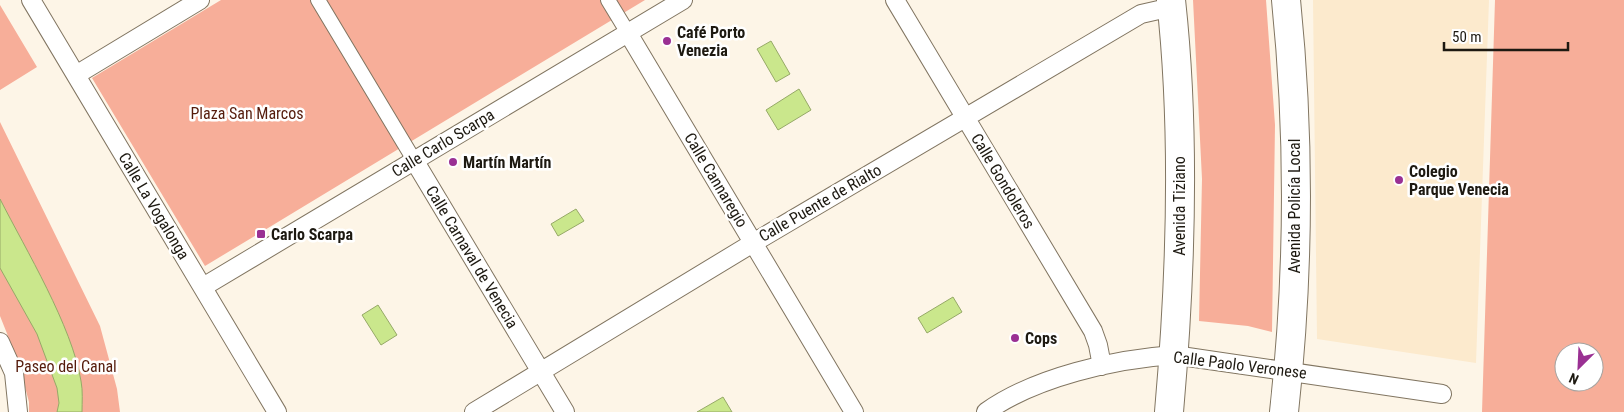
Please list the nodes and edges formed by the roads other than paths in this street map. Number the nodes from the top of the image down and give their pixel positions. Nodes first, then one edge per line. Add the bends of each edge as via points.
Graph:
1 (31, 0) edge
2 (200, 0) edge
3 (318, 0) edge
4 (608, 0) edge
5 (683, 0) edge
6 (895, 0) edge
7 (1286, 0) edge
8 (1171, 4) edge
9 (628, 33) junction
10 (76, 75) junction
11 (966, 118) junction
12 (414, 160) junction
13 (753, 243) junction
14 (202, 287) junction
15 (0, 342) edge
16 (1174, 355) junction
17 (1102, 366) junction
18 (541, 371) junction
19 (1289, 371) junction
20 (1442, 394) dead end
21 (18, 412) edge
22 (277, 412) edge
23 (474, 412) edge
24 (565, 412) edge
25 (854, 412) edge
26 (986, 412) edge
27 (1169, 412) edge
28 (1284, 412) edge

1 - 10 street, Calle La Vogalonga
2 - 10 street
3 - 12 street, Calle Carnaval de Venecia
4 - 9 street, Calle Cannaregio
5 - 9 street, Calle Carlo Scarpa
6 - 11 street, Calle Gondoleros
7 - 19 main road, Avenida Policía Local via 1295,202
8 - 11 street, Calle Puente de Rialto via 1141,14
8 - 16 main road, Avenida Tiziano via 1180,165
9 - 12 street, Calle Carlo Scarpa
9 - 13 street, Calle Cannaregio
10 - 14 street, Calle La Vogalonga
11 - 13 street, Calle Puente de Rialto
11 - 17 street, Calle Gondoleros via 1093,331
12 - 14 street, Calle Carlo Scarpa
12 - 18 street, Calle Carnaval de Venecia
13 - 18 street, Calle Puente de Rialto
13 - 25 street, Calle Cannaregio
14 - 22 street, Calle La Vogalonga
15 - 21 street via 14,374
16 - 17 street, Calle Paolo Veronese
16 - 19 street, Calle Paolo Veronese
16 - 27 main road, Avenida Tiziano
17 - 26 street, Calle Paolo Veronese via 1034,387
18 - 23 street, Calle Puente de Rialto
18 - 24 street, Calle Carnaval de Venecia
19 - 20 street, Calle Paolo Veronese
19 - 28 main road, Avenida Policía Local

